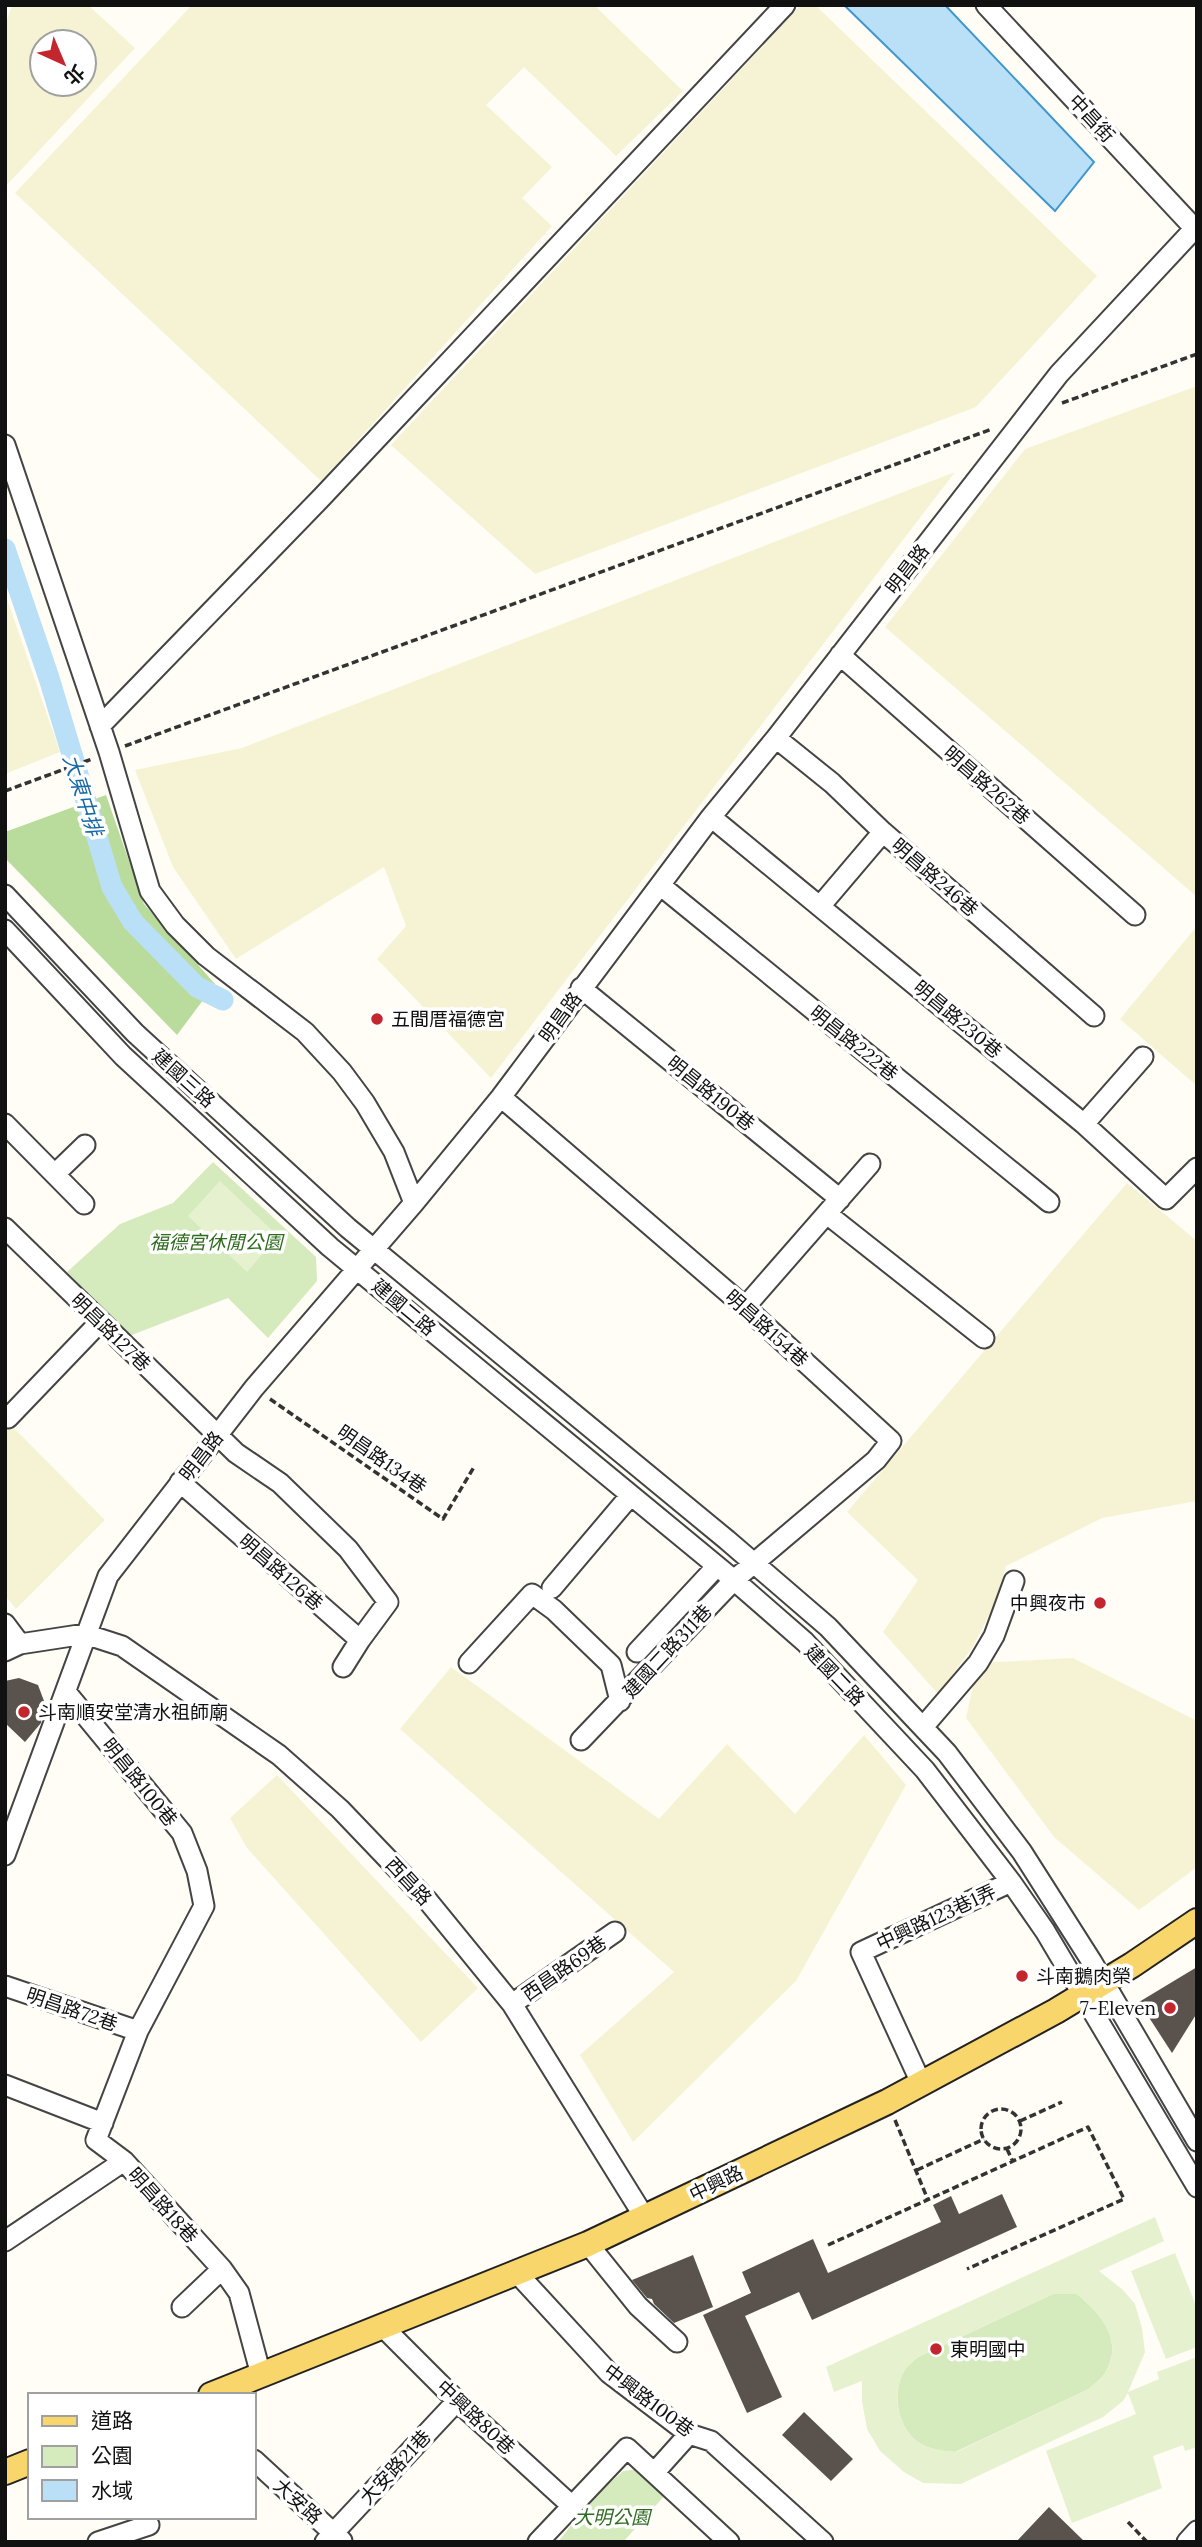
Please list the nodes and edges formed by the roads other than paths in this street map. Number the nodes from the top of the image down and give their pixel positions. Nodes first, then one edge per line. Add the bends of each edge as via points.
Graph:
1 (785, 5) edge
2 (986, 5) edge
3 (1196, 228) edge
4 (5, 445) edge
5 (840, 655) junction
6 (100, 726) junction
7 (776, 738) junction
8 (711, 817) junction
9 (883, 832) junction
10 (660, 885) junction
11 (5, 895) edge
12 (821, 905) junction
13 (1135, 915) dead end
14 (5, 930) edge
15 (581, 988) junction
16 (1094, 1016) dead end
17 (1143, 1057) dead end
18 (501, 1097) junction
19 (1084, 1124) junction
20 (6, 1127) edge
21 (85, 1145) dead end
22 (870, 1164) dead end
23 (1196, 1172) edge
24 (55, 1174) junction
25 (1049, 1202) dead end
26 (414, 1203) junction
27 (84, 1204) dead end
28 (834, 1207) junction
29 (5, 1228) edge
30 (373, 1249) junction
31 (356, 1268) junction
32 (745, 1307) junction
33 (100, 1322) junction
34 (984, 1338) dead end
35 (8, 1418) dead end
36 (217, 1435) junction
37 (180, 1482) junction
38 (630, 1496) junction
39 (755, 1564) junction
40 (718, 1566) junction
41 (734, 1580) junction
42 (1014, 1581) dead end
43 (552, 1588) dead end
44 (5, 1623) edge
45 (85, 1634) junction
46 (359, 1640) junction
47 (13, 1647) edge
48 (637, 1652) dead end
49 (469, 1664) dead end
50 (343, 1667) dead end
51 (66, 1692) junction
52 (620, 1701) junction
53 (923, 1727) junction
54 (581, 1740) dead end
55 (5, 1855) edge
56 (1011, 1882) junction
57 (1197, 1921) edge
58 (615, 1931) dead end
59 (1104, 1983) junction
60 (5, 1986) edge
61 (1083, 1995) junction
62 (512, 2004) junction
63 (138, 2031) junction
64 (5, 2085) edge
65 (922, 2085) junction
66 (103, 2123) junction
67 (1197, 2141) edge
68 (124, 2161) junction
69 (1197, 2187) edge
70 (645, 2218) junction
71 (5, 2241) edge
72 (587, 2244) junction
73 (222, 2269) junction
74 (517, 2273) junction
75 (182, 2307) dead end
76 (383, 2327) junction
77 (677, 2342) dead end
78 (261, 2375) junction
79 (216, 2393) edge
80 (457, 2401) junction
81 (689, 2434) junction
82 (256, 2462) edge
83 (28, 2463) edge
84 (5, 2472) edge
85 (654, 2473) junction
86 (572, 2505) junction
87 (149, 2525) dead end
88 (1197, 2531) edge
89 (334, 2539) edge
90 (99, 2542) edge
91 (538, 2542) edge
92 (729, 2542) edge
93 (823, 2542) edge
94 (1187, 2542) edge

1 - 6 street
2 - 3 street, 中昌街
3 - 5 street, 明昌路 via 1059,374
4 - 6 street
5 - 7 street, 明昌路
5 - 13 street, 明昌路262巷
6 - 26 street via 150,891 206,956 304,1032 342,1072 394,1152
7 - 8 street, 明昌路
7 - 9 street, 明昌路246巷
8 - 10 street, 明昌路
8 - 12 street, 明昌路230巷
9 - 12 street
9 - 16 street, 明昌路246巷
10 - 15 street, 明昌路
10 - 25 street, 明昌路222巷
11 - 30 street, 建國三路 via 135,1033
12 - 19 street, 明昌路230巷
14 - 31 street, 建國三路 via 123,1056
15 - 18 street, 明昌路
15 - 28 street, 明昌路190巷
17 - 19 street
18 - 26 street, 明昌路
18 - 32 street, 明昌路154巷
19 - 23 street, 明昌路230巷 via 1166,1199
20 - 24 street
21 - 24 street
22 - 28 street
24 - 27 street
26 - 30 street, 明昌路
28 - 32 street
28 - 34 street, 明昌路190巷
29 - 33 street, 明昌路127巷
30 - 31 street, 明昌路
30 - 39 street, 建國二路
31 - 36 street, 明昌路
31 - 38 street, 建國二路
32 - 39 street, 明昌路154巷 via 891,1441 876,1460
33 - 35 street
33 - 36 street, 明昌路127巷
36 - 37 street, 明昌路
36 - 46 street, 明昌路127巷 via 280,1483 348,1549 388,1602
37 - 45 street, 明昌路 via 108,1576
37 - 46 street, 明昌路126巷
38 - 40 street, 建國二路
38 - 43 street
39 - 41 street, 建國二路311巷
39 - 53 street, 建國二路 via 828,1627
40 - 41 street, 建國二路
40 - 48 street
41 - 52 street, 建國二路311巷
41 - 56 street, 建國二路 via 805,1642 925,1770
42 - 53 street via 994,1636 978,1663
44 - 47 street
45 - 47 street
45 - 51 street, 明昌路
45 - 62 street, 西昌路 via 122,1646 279,1755 340,1809 428,1901
46 - 50 street
49 - 52 street via 532,1594 611,1665
51 - 55 street, 明昌路
51 - 63 street, 明昌路100巷 via 182,1833 197,1871 204,1906
52 - 54 street, 建國二路311巷
53 - 59 street, 建國二路 via 1022,1853
56 - 61 street, 建國二路
56 - 65 street, 中興路123巷1弄 via 861,1952
57 - 59 main road, 中興路
58 - 62 street, 西昌路69巷
59 - 61 main road, 中興路
59 - 67 street, 建國二路
60 - 63 street, 明昌路72巷
61 - 65 main road, 中興路
61 - 69 street, 建國二路
62 - 70 street, 西昌路
63 - 66 street, 明昌路100巷
64 - 66 street
65 - 70 main road, 中興路
66 - 68 street via 96,2140
68 - 71 street, 明昌路18巷
68 - 73 street, 明昌路18巷
70 - 72 main road, 中興路
72 - 74 main road, 中興路
72 - 77 street via 638,2306
73 - 75 street
73 - 78 street, 明昌路18巷 via 239,2293
74 - 76 main road, 中興路
74 - 81 street, 中興路100巷 via 609,2373
76 - 78 main road, 中興路
76 - 80 street, 中興路80巷
78 - 79 main road, 中興路
80 - 86 street, 中興路80巷
80 - 89 street, 大安路21巷
81 - 85 street
81 - 93 street, 中興路100巷 via 711,2441
82 - 89 street, 大安路
83 - 84 main road
85 - 86 street via 627,2448
85 - 92 street
86 - 91 street
87 - 90 street
88 - 94 street

